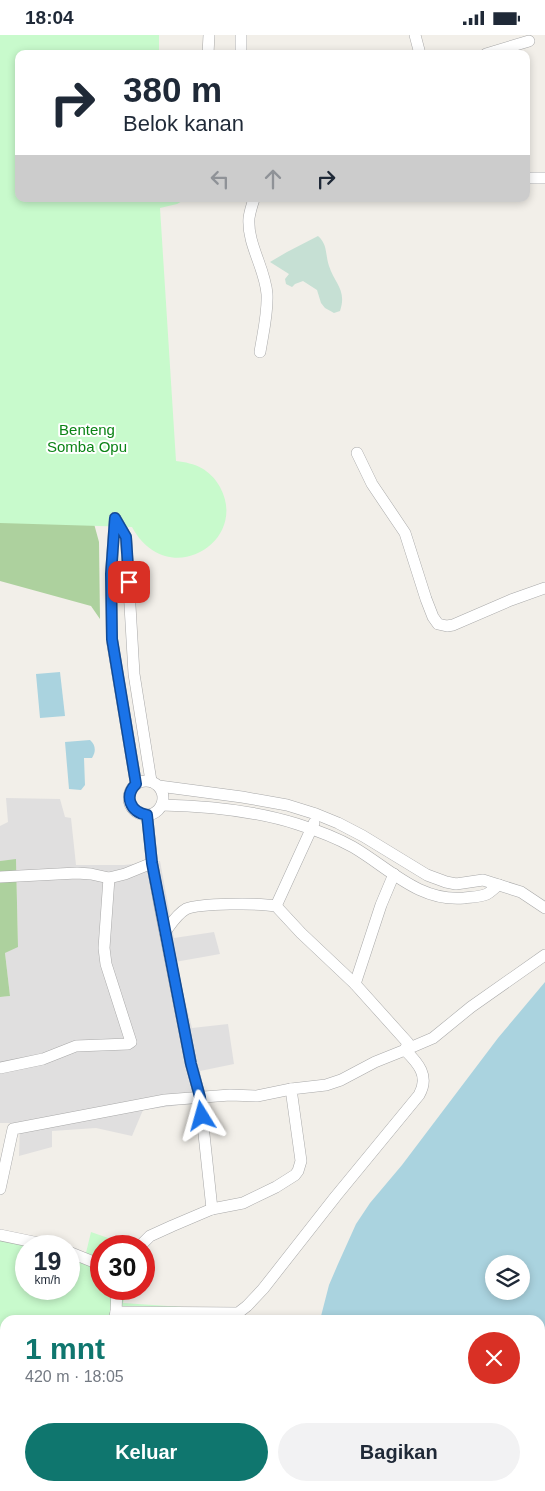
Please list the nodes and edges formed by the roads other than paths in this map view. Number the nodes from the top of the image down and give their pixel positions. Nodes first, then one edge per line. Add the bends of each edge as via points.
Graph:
1 (209, 35) edge
2 (242, 35) edge
3 (414, 35) edge
4 (529, 41) dead end
5 (208, 50) edge
6 (241, 50) edge
7 (419, 50) edge
8 (499, 50) edge
9 (530, 178) edge
10 (545, 178) edge
11 (253, 202) edge
12 (260, 352) dead end
13 (358, 453) dead end
14 (545, 588) edge
15 (155, 783) junction
16 (136, 784) junction
17 (162, 805) junction
18 (147, 815) junction
19 (316, 815) junction
20 (312, 829) junction
21 (152, 863) junction
22 (394, 874) junction
23 (0, 877) edge
24 (110, 878) junction
25 (499, 885) junction
26 (276, 906) junction
27 (545, 908) edge
28 (165, 932) junction
29 (545, 955) edge
30 (355, 984) junction
31 (405, 1050) junction
32 (0, 1068) edge
33 (291, 1089) junction
34 (200, 1097) junction
35 (0, 1129) edge
36 (13, 1129) junction
37 (0, 1189) edge
38 (212, 1209) junction
39 (0, 1235) edge
40 (152, 1235) edge
41 (15, 1238) edge
42 (116, 1300) edge
43 (115, 1315) edge
44 (239, 1315) edge

1 - 5 street
2 - 6 street
3 - 7 street
4 - 8 street
9 - 10 street
11 - 12 street via 249,226 266,292
13 - 14 street via 372,484 405,533 426,599 438,624 453,625
15 - 16 street via 146,780
15 - 16 street via 134,674 126,537 115,518 111,574 112,639
15 - 17 street via 162,791
15 - 19 street via 264,800
16 - 18 street via 130,793 130,803 137,812
17 - 18 street
17 - 20 street via 250,812
18 - 21 street
19 - 20 street
19 - 25 street via 363,837 433,878 456,885 484,880
20 - 22 street via 353,847
20 - 26 street
21 - 24 street
21 - 28 street
22 - 25 street via 424,893 450,898 487,894
22 - 30 street
23 - 24 street via 77,873
24 - 32 street via 104,947 106,964 131,1042 73,1047 44,1059
25 - 27 street via 521,892
26 - 28 street via 195,906 182,911
26 - 30 street
28 - 34 street
29 - 31 street via 433,1038
30 - 31 street via 408,1043
31 - 33 street via 341,1081
31 - 44 street via 420,1068 424,1085 419,1095 264,1289
33 - 34 street via 257,1096
33 - 38 street via 301,1161 298,1171 276,1187 243,1203
34 - 36 street via 165,1100
34 - 38 street
35 - 36 street
36 - 37 street
38 - 40 street
39 - 41 street
42 - 43 street

